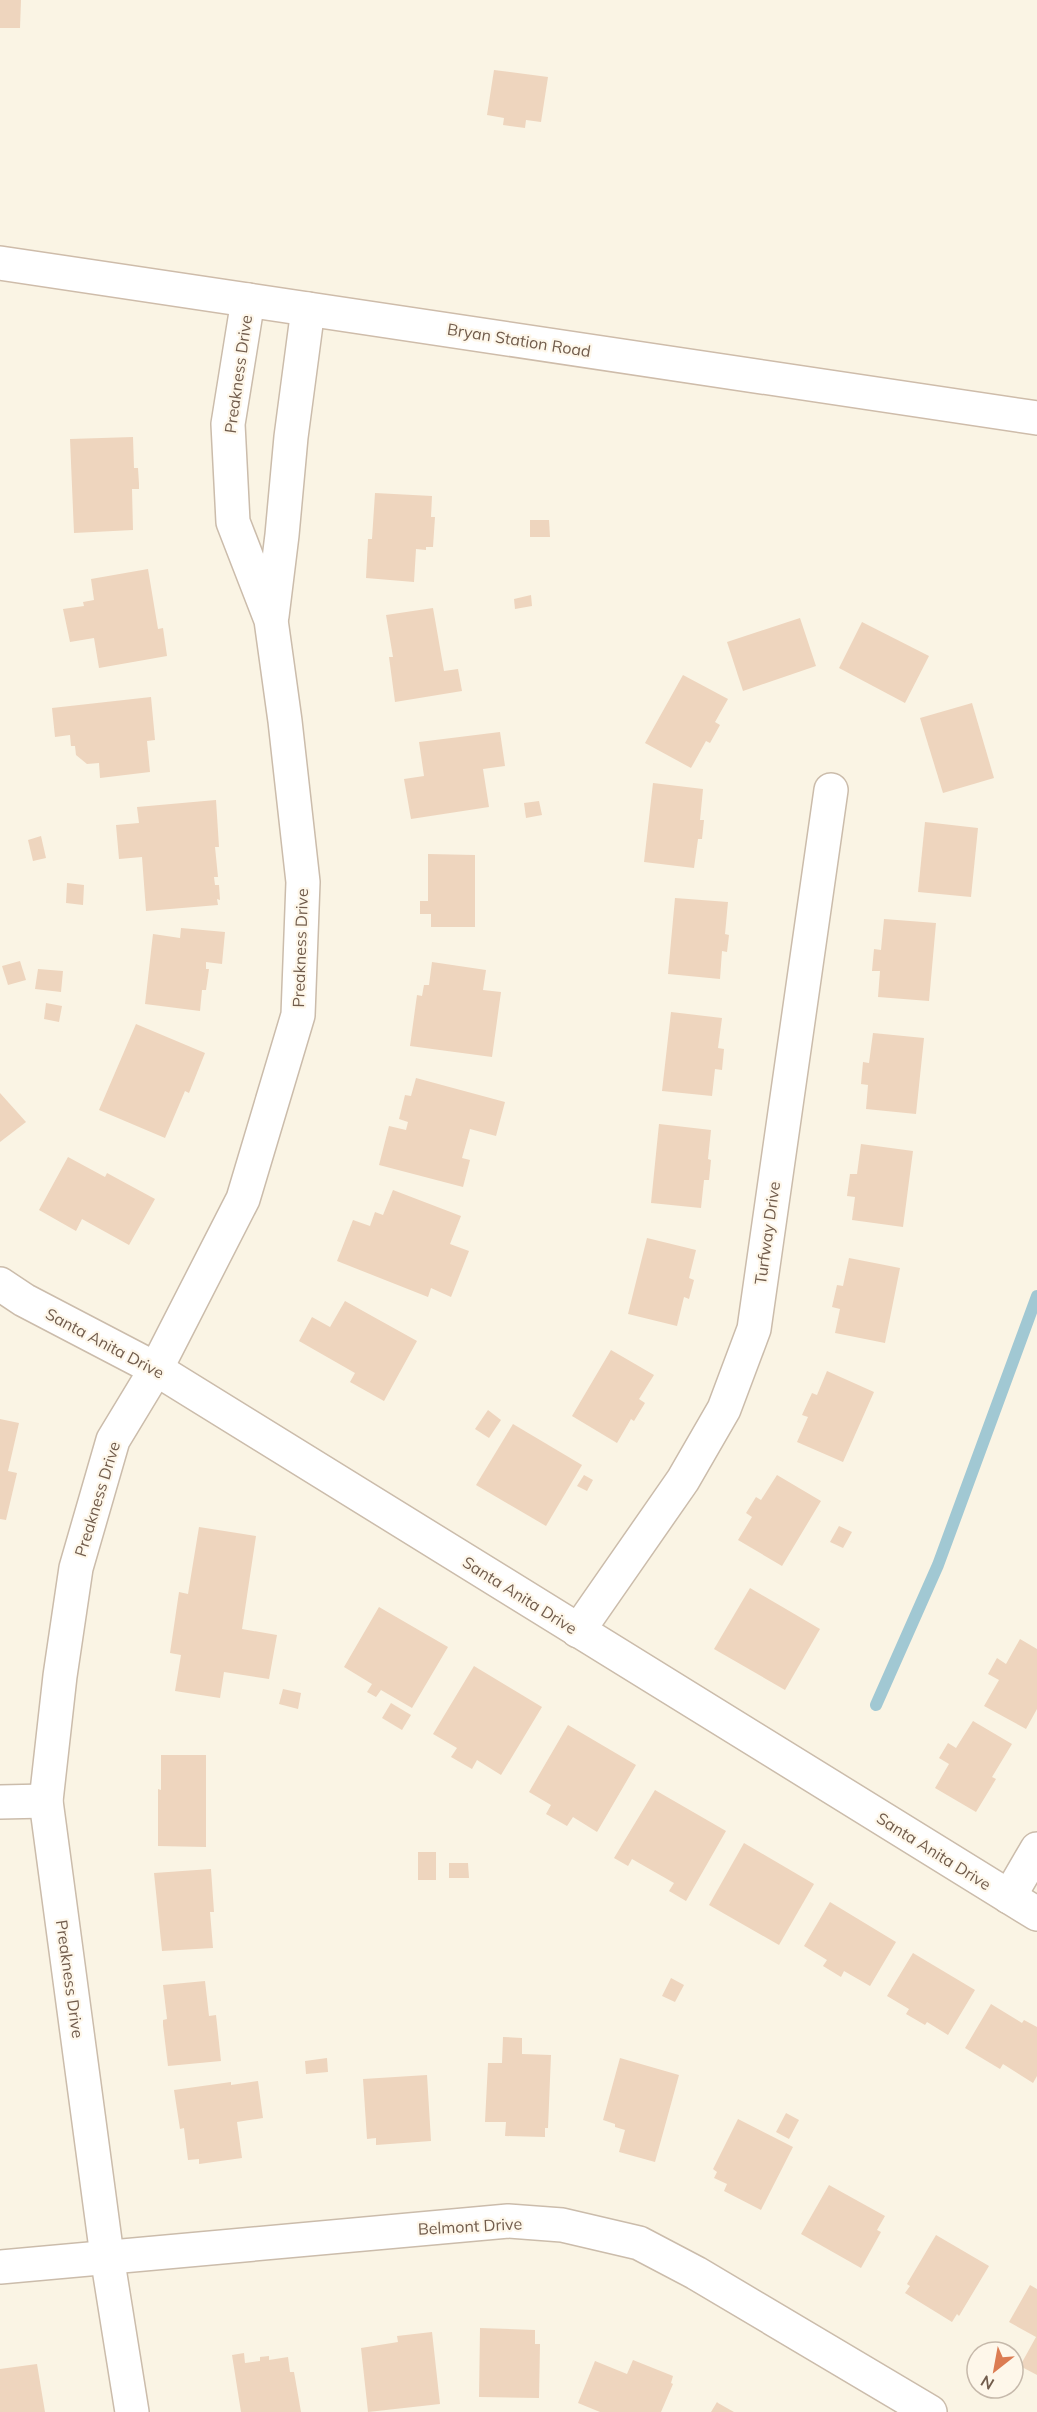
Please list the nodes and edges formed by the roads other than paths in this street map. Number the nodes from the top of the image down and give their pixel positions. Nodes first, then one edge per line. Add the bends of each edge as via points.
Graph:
1 (0, 263) edge
2 (248, 300) junction
3 (308, 309) junction
4 (1037, 418) edge
5 (271, 620) junction
6 (831, 790) dead end
7 (0, 1284) edge
8 (156, 1369) junction
9 (578, 1631) junction
10 (46, 1801) junction
11 (0, 1802) edge
12 (1037, 1849) edge
13 (1009, 1897) junction
14 (1037, 1914) edge
15 (107, 2256) junction
16 (0, 2267) edge
17 (132, 2412) edge
18 (930, 2412) edge

1 - 2 street, Bryan Station Road
2 - 3 street, Bryan Station Road
2 - 5 street, Preakness Drive via 228,424 233,522
3 - 4 street, Bryan Station Road
3 - 5 street, Preakness Drive
5 - 8 street, Preakness Drive via 303,882 298,1015 243,1199
6 - 9 street, Turfway Drive via 754,1329 723,1409 683,1480
7 - 8 street, Santa Anita Drive
8 - 9 street, Santa Anita Drive
8 - 10 street, Preakness Drive via 113,1440 76,1568
9 - 13 street, Santa Anita Drive
10 - 11 street
10 - 15 street, Preakness Drive
12 - 13 street
13 - 14 street, Santa Anita Drive
15 - 16 street, Belmont Drive
15 - 17 street, Preakness Drive
15 - 18 street, Belmont Drive via 508,2221 562,2225 639,2243

